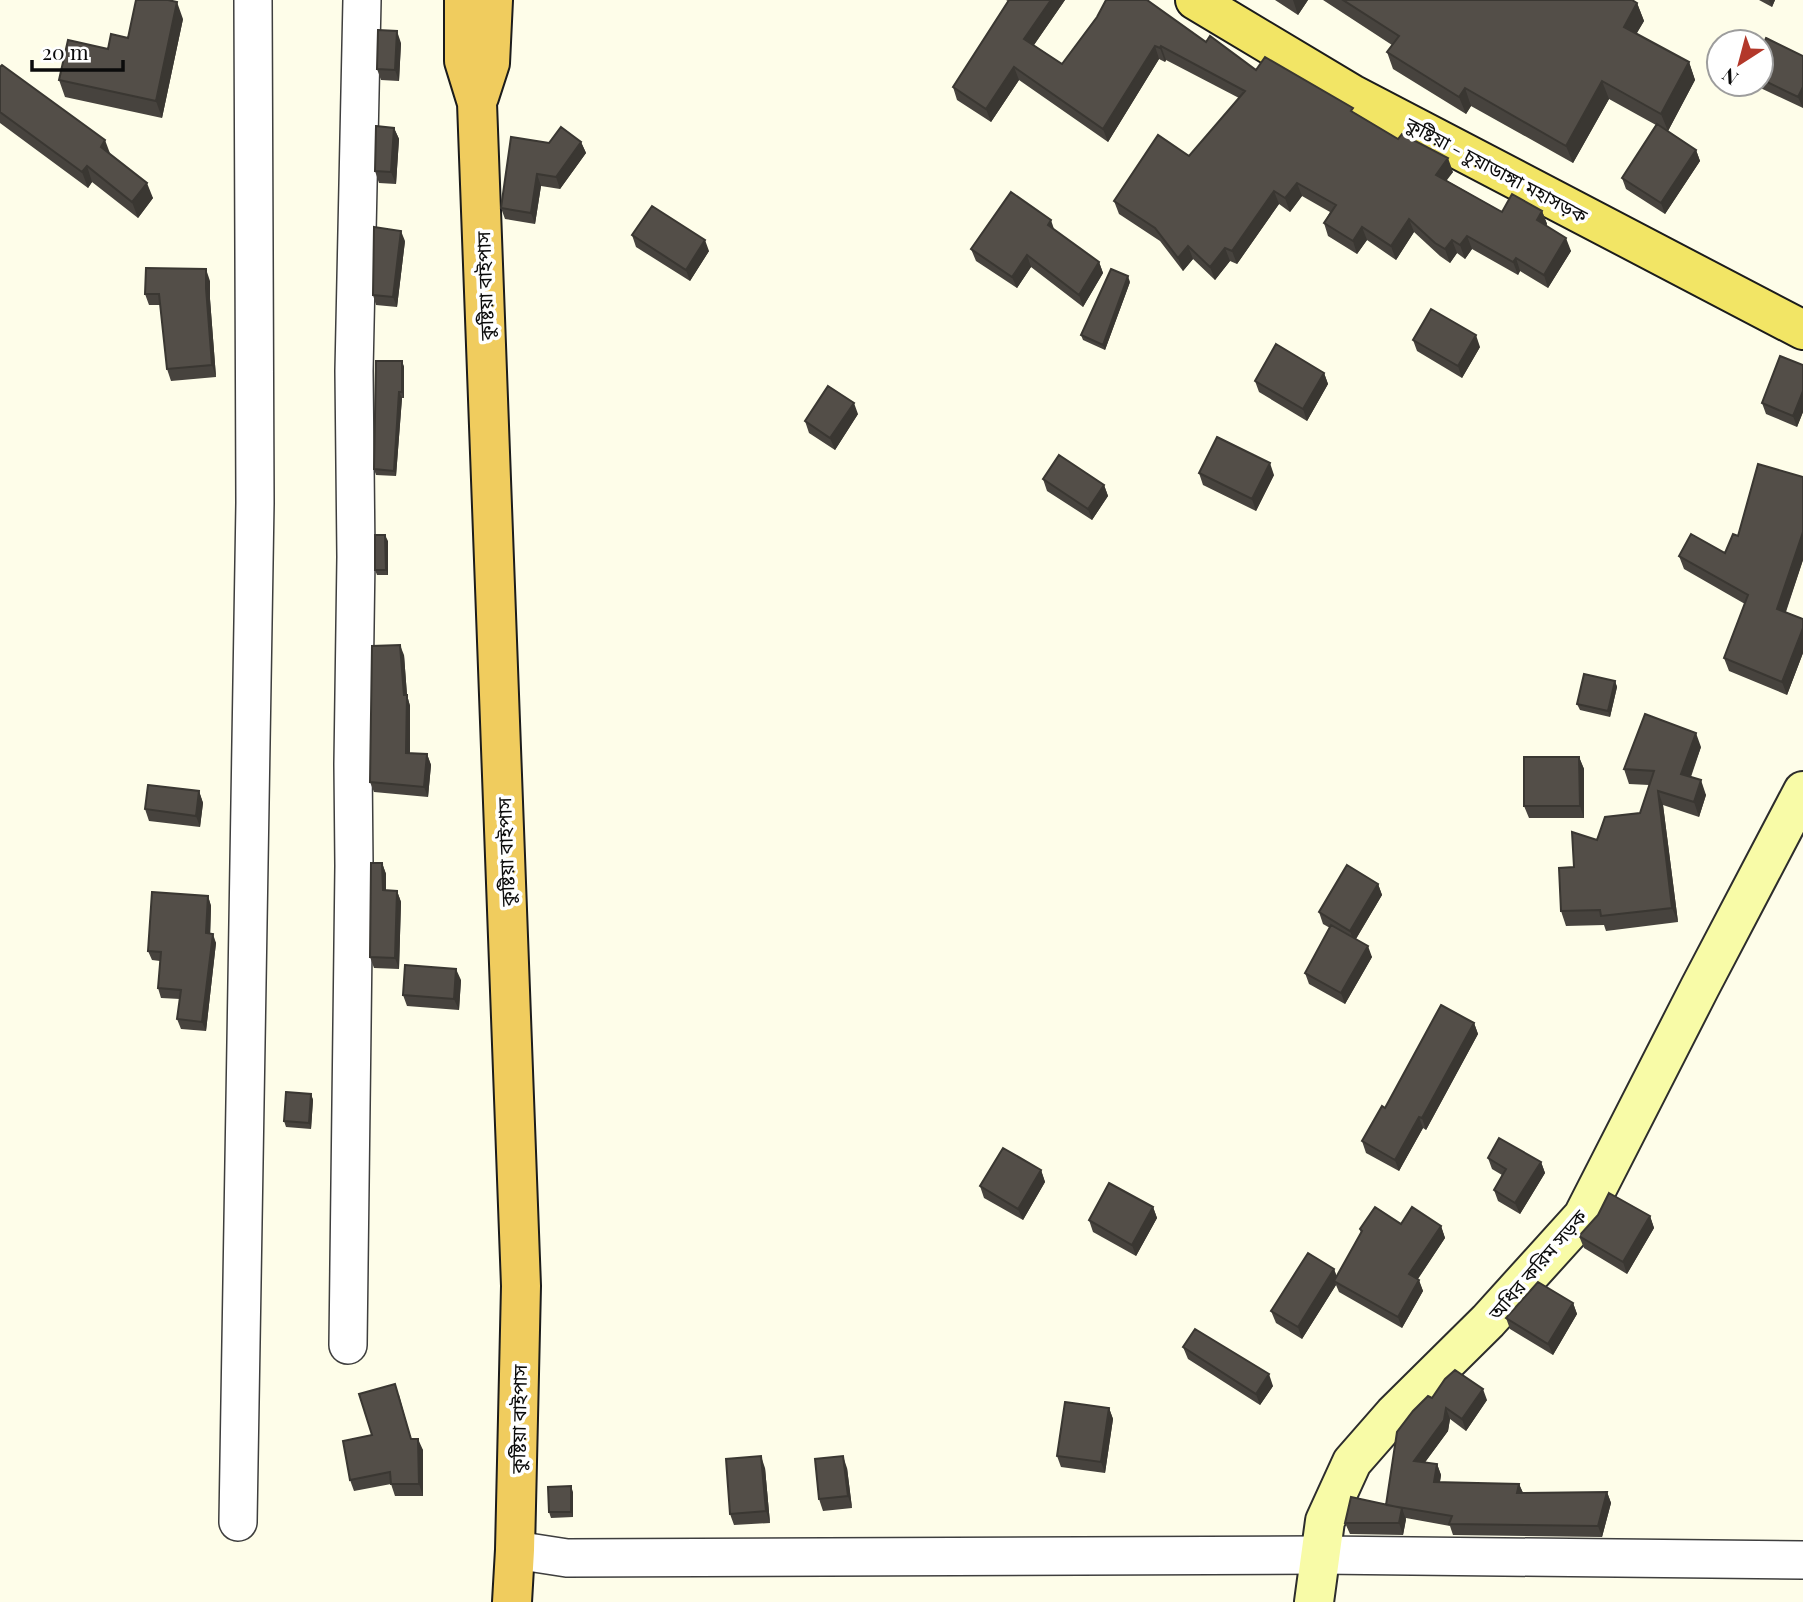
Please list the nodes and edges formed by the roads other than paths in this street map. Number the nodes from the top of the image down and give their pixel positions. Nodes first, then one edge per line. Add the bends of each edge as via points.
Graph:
1 (253, 0) edge
2 (362, 0) edge
3 (464, 0) edge
4 (493, 0) edge
5 (1195, 0) edge
6 (477, 103) junction
7 (1803, 330) edge
8 (1803, 791) edge
9 (348, 1345) dead end
10 (238, 1522) dead end
11 (1321, 1555) junction
12 (515, 1556) junction
13 (1803, 1560) edge
14 (512, 1602) edge
15 (1314, 1602) edge

1 - 10 street via 255,503
2 - 9 street via 354,371
3 - 6 highway, কুষ্টিয়া বাইপাস via 464,61
4 - 6 highway, কুষ্টিয়া বাইপাস via 490,63
5 - 7 main road, কুষ্টিয়া - চুয়াডাঙ্গা মহাসড়ক via 1352,94
6 - 12 highway, কুষ্টিয়া বাইপাস via 522,1286
8 - 11 main road, অধির করিম সড়ক via 1584,1216 1352,1462 1325,1521
11 - 12 street
11 - 13 street
11 - 15 main road, অধির করিম সড়ক
12 - 14 highway, কুষ্টিয়া বাইপাস

